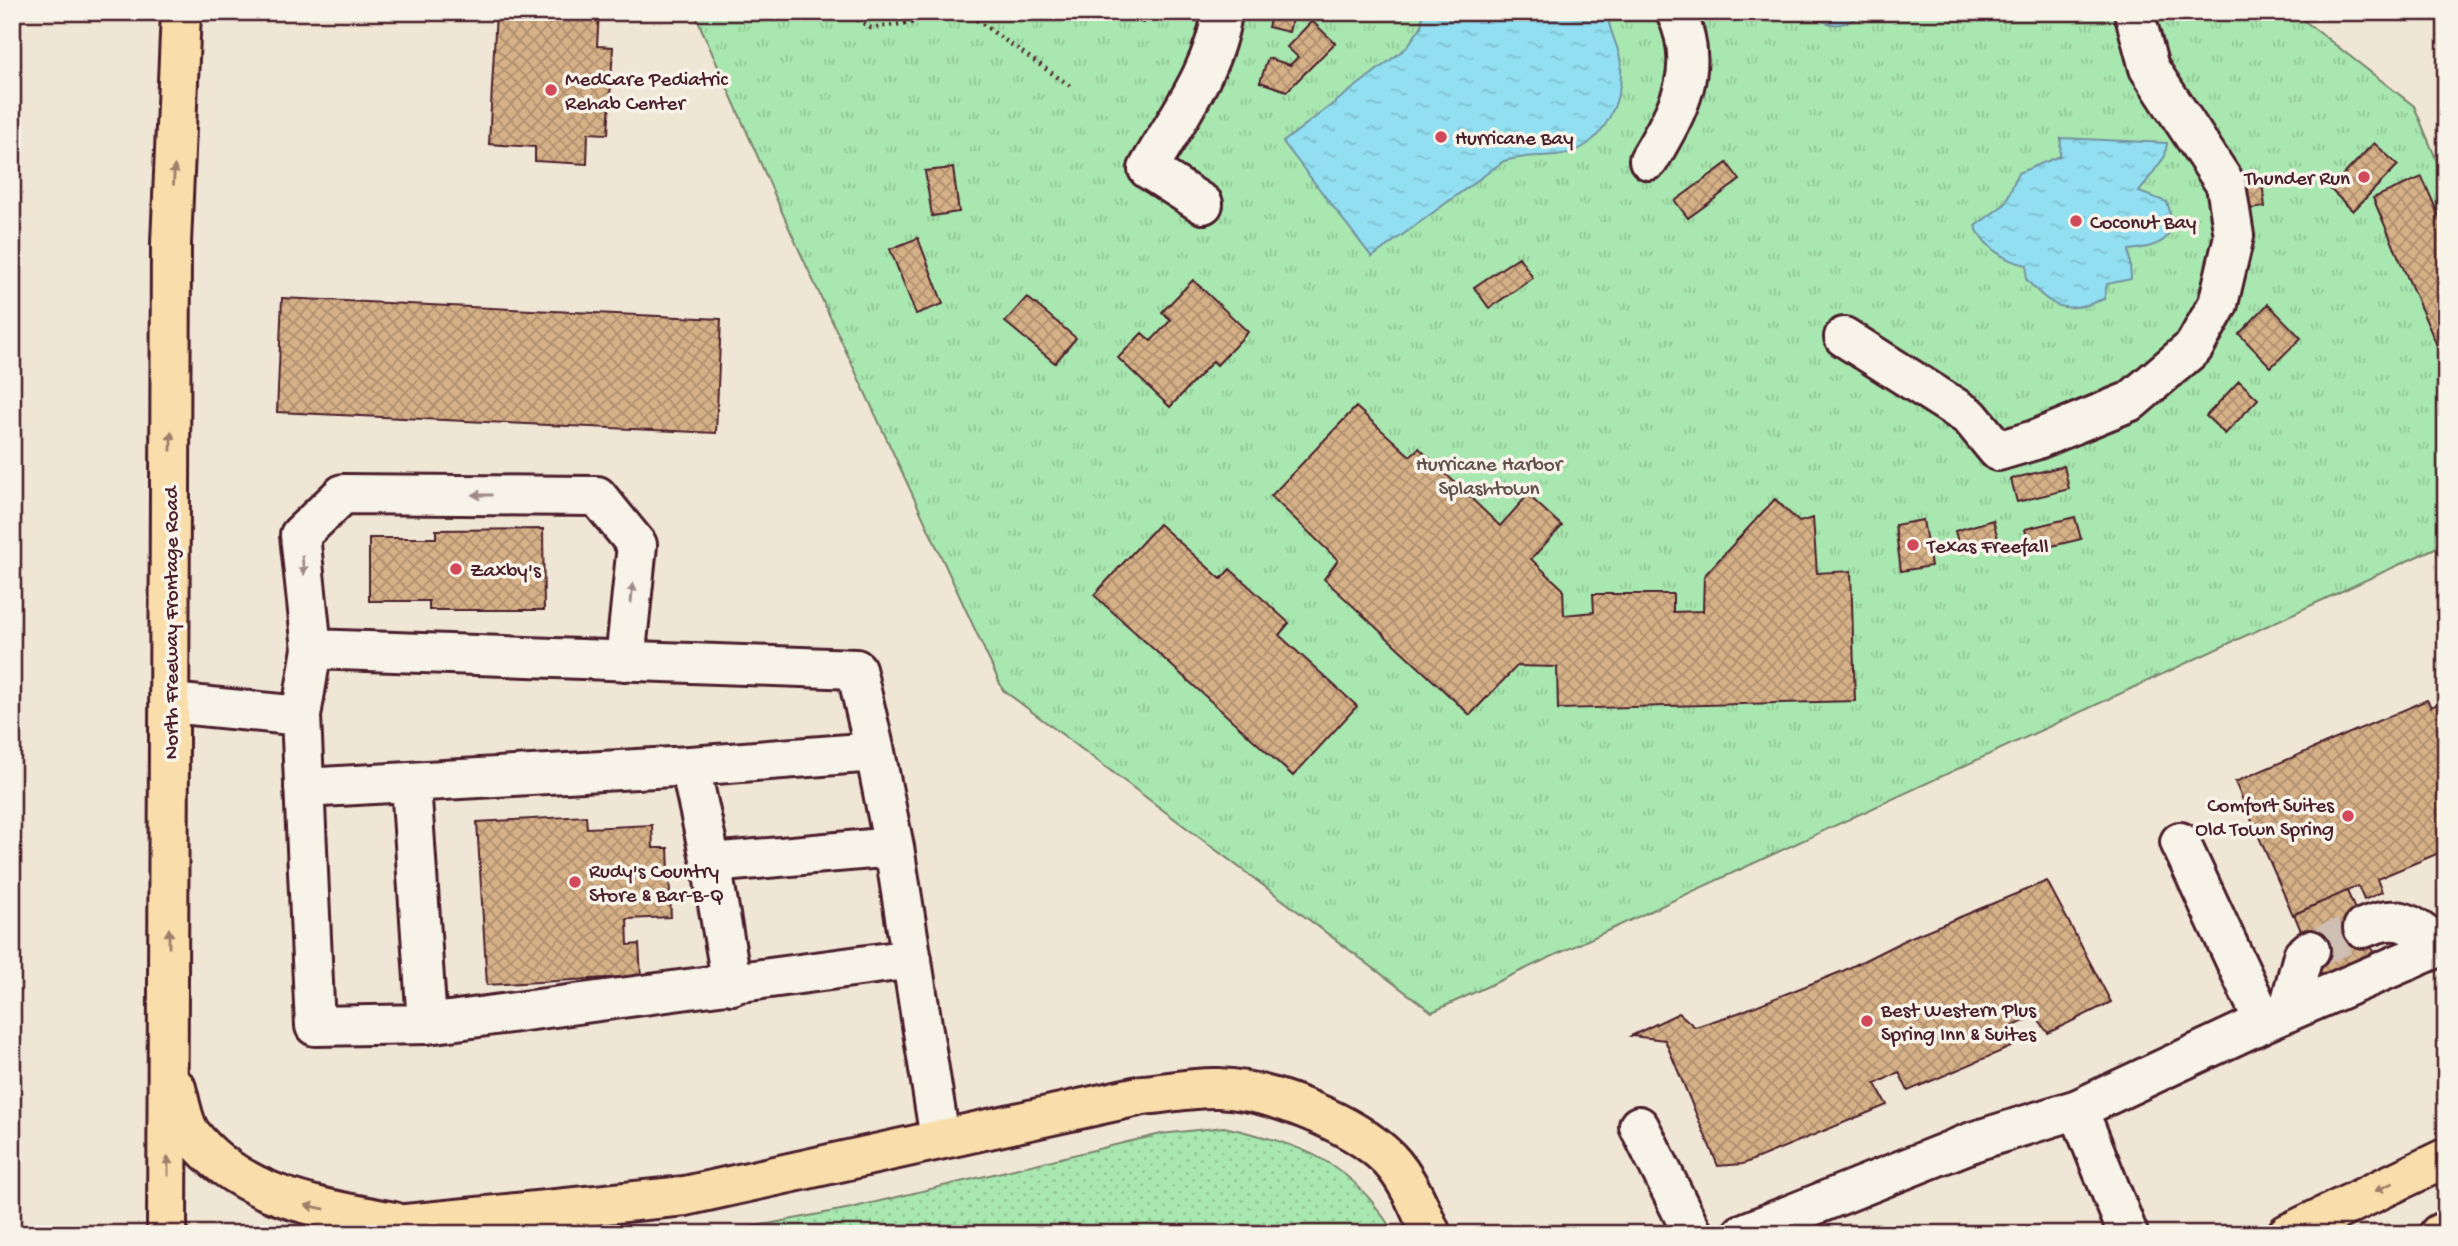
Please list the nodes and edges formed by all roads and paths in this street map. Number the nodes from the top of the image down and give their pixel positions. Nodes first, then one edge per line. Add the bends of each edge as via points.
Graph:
1 (181, 12) edge
2 (846, 12) edge
3 (923, 12) edge
4 (965, 12) edge
5 (1222, 12) edge
6 (1676, 12) edge
7 (2134, 12) edge
8 (1070, 86) dead end
9 (1649, 160) dead end
10 (1203, 205) dead end
11 (1844, 337) dead end
12 (312, 649) junction
13 (625, 661) junction
14 (171, 703) junction
15 (301, 716) junction
16 (875, 752) junction
17 (690, 766) junction
18 (411, 784) junction
19 (304, 788) junction
20 (2180, 842) dead end
21 (894, 847) junction
22 (711, 863) junction
23 (2362, 928) tunnel mouth
24 (2443, 945) edge
25 (2310, 950) tunnel mouth
26 (912, 958) junction
27 (733, 985) junction
28 (2276, 1017) junction
29 (427, 1024) junction
30 (168, 1065) junction
31 (2078, 1109) junction
32 (1639, 1126) dead end
33 (940, 1139) junction
34 (2446, 1158) edge
35 (407, 1224) junction
36 (2446, 1231) edge
37 (167, 1234) edge
38 (357, 1234) edge
39 (1431, 1234) edge
40 (1693, 1234) edge
41 (1742, 1234) edge
42 (2128, 1234) edge
43 (2287, 1234) edge
44 (2439, 1234) edge

14 -> 1 main road, North Freeway Frontage Road via 171,243
2 - 3 path via 871,28 916,22
4 - 8 path
5 - 10 street via 1220,30 1201,75 1148,169
6 - 9 street via 1689,52 1688,72 1681,99
7 - 11 street via 2149,68 2226,186 2234,236 2218,304 2194,347 2131,401 1998,451 1970,418
12 - 13 street
13 -> 12 street via 637,545 597,496 343,494 300,535
12 - 15 street
13 - 16 street via 856,668
14 - 15 street
30 -> 14 main road, North Freeway Frontage Road
15 - 19 street
16 - 17 street
16 - 21 street
17 - 18 street
17 - 22 street
18 - 19 street
18 - 29 street
19 - 29 street via 315,1026
20 - 28 street
21 - 22 street
21 - 26 street
22 - 27 street
23 - 24 street via 2386,918 2409,924
24 - 28 street
25 - 28 street
26 - 27 street
26 - 33 street
27 - 29 street
28 - 31 street
35 -> 30 main road via 295,1203 230,1173 190,1132
37 -> 30 main road, North Freeway Frontage Road
31 - 41 street via 1975,1141
31 - 42 street
32 - 40 street
33 - 35 main road via 685,1196
33 - 39 main road via 1143,1095 1219,1088 1315,1113 1357,1136 1389,1160
34 -> 43 main road
35 - 38 main road
36 - 44 main road

